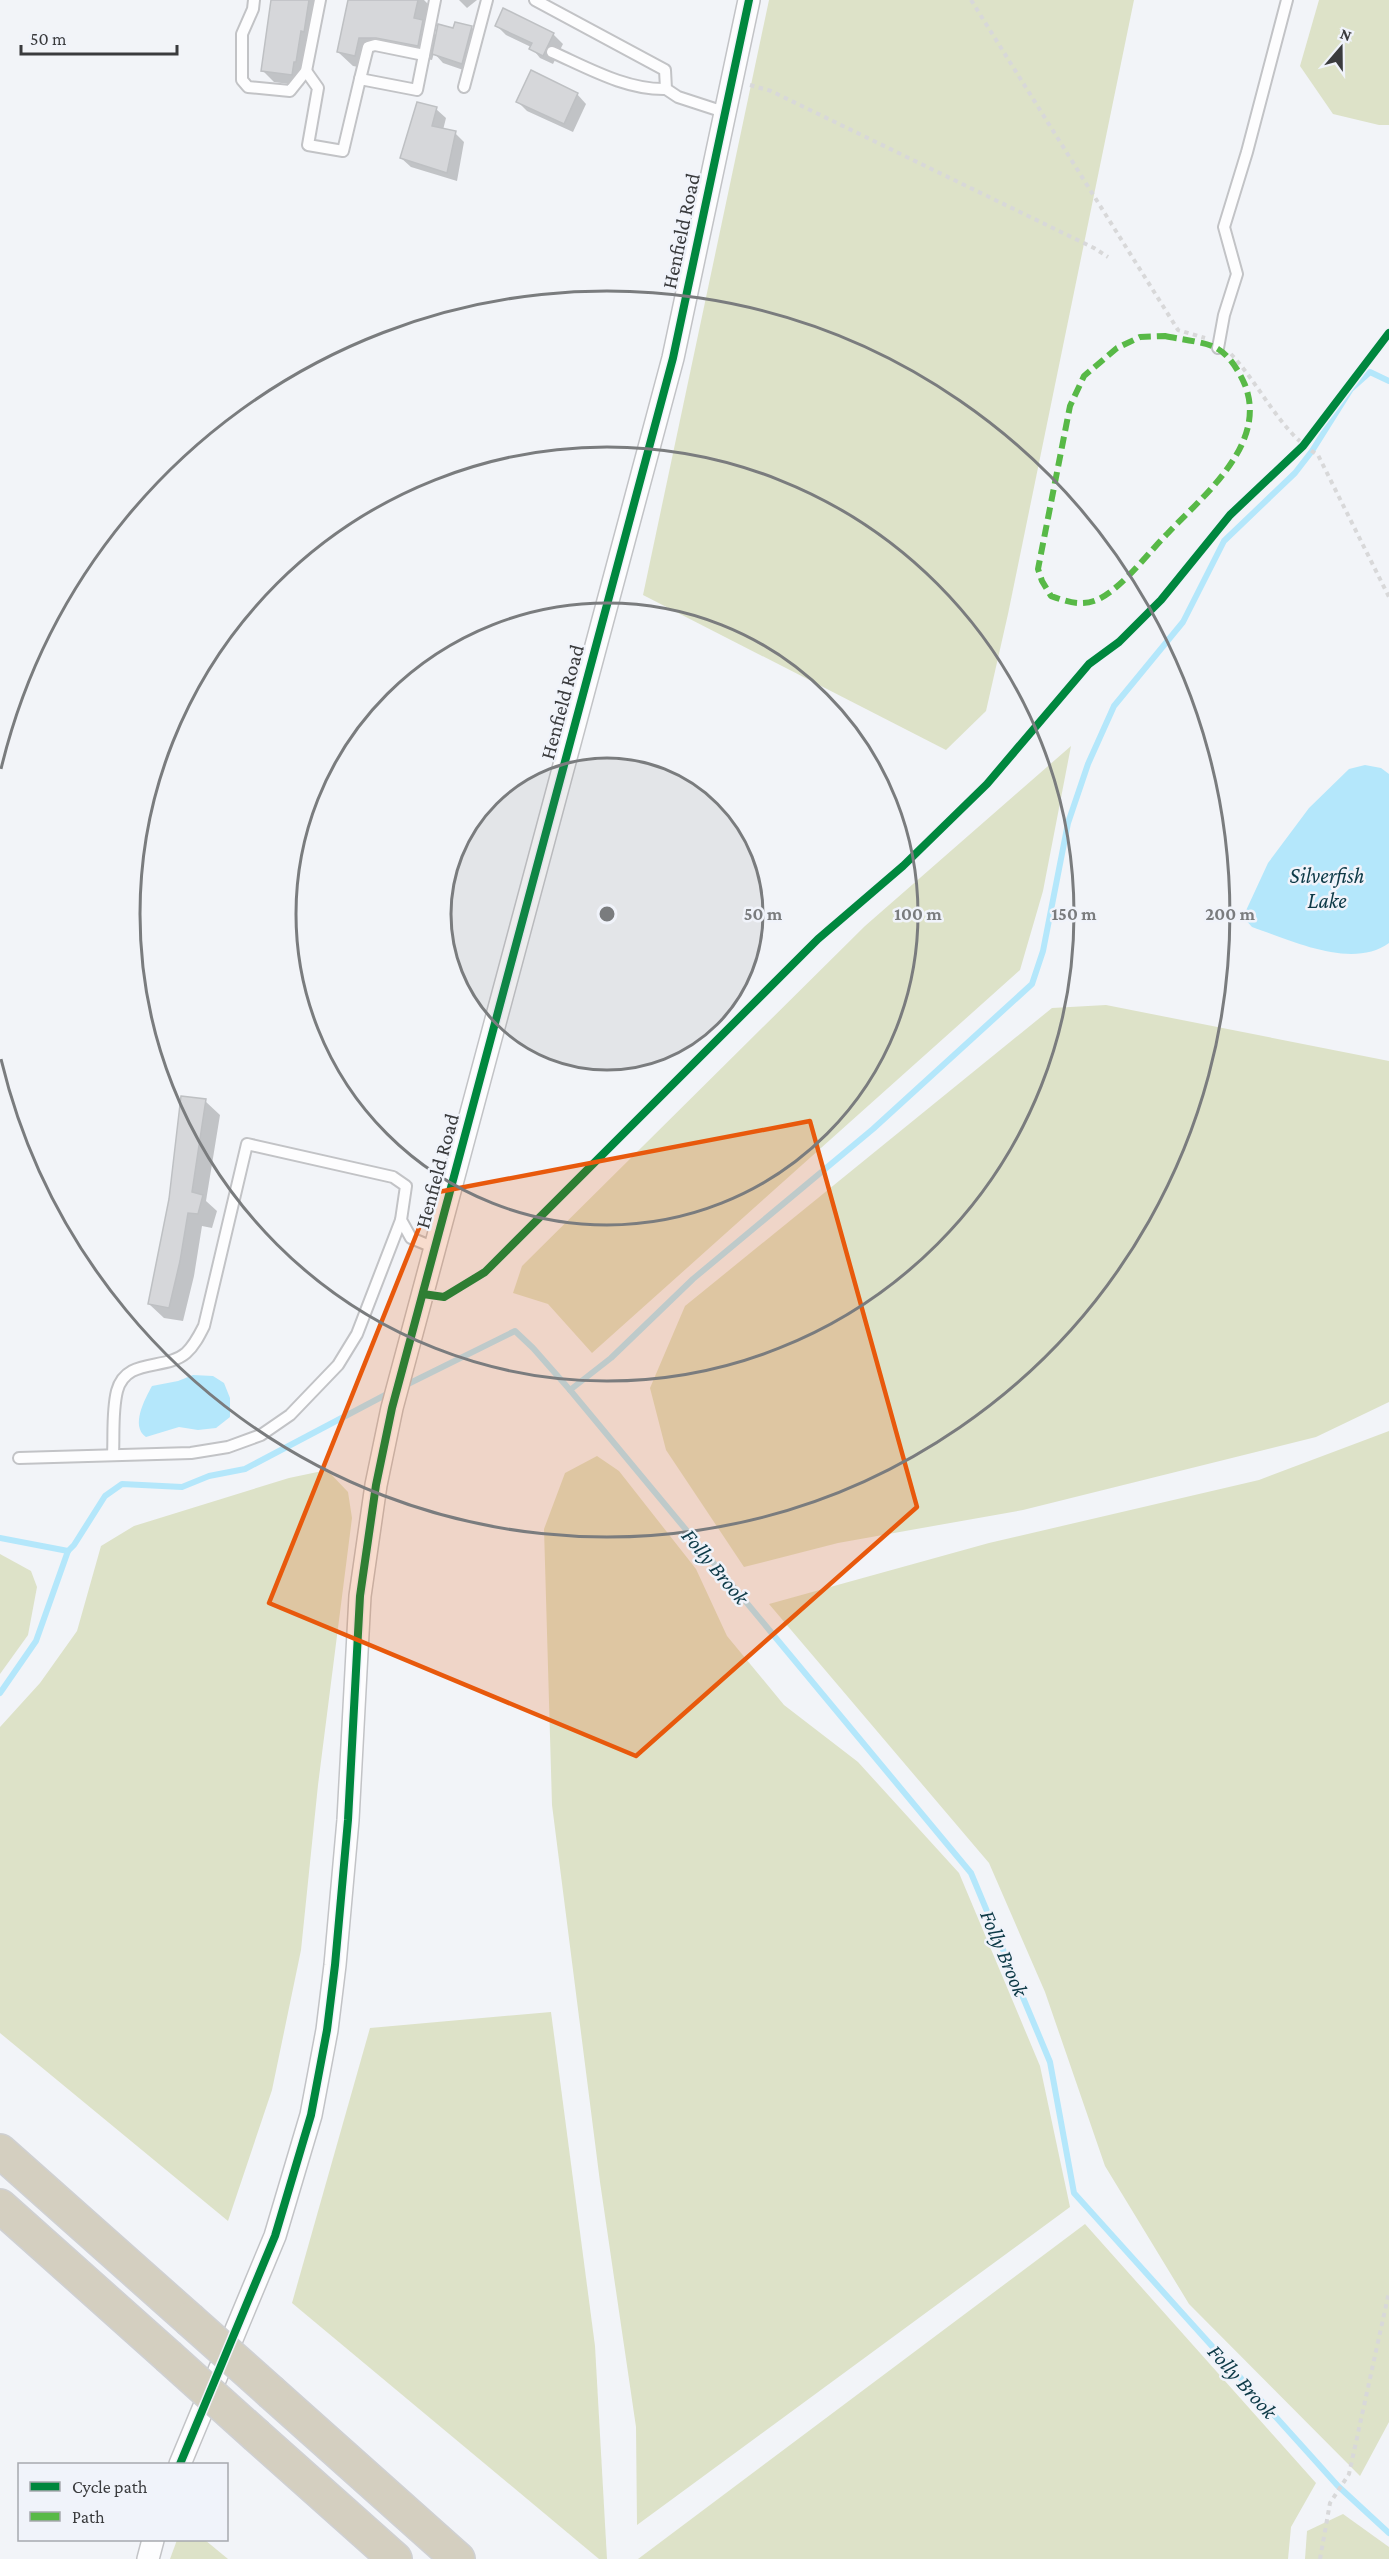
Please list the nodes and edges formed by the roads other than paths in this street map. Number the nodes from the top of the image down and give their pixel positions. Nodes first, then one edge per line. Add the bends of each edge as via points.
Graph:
1 (254, 0) edge
2 (320, 0) edge
3 (435, 0) edge
4 (487, 0) edge
5 (535, 0) edge
6 (749, 0) edge
7 (1287, 0) edge
8 (552, 52) dead end
9 (424, 55) junction
10 (306, 72) junction
11 (360, 79) junction
12 (464, 87) dead end
13 (666, 89) junction
14 (724, 112) junction
15 (1218, 345) road end
16 (401, 1220) junction
17 (435, 1248) junction
18 (113, 1455) junction
19 (18, 1458) dead end
20 (0, 2151) edge
21 (0, 2206) edge
22 (180, 2463) edge
23 (153, 2541) edge
24 (148, 2559) edge
25 (395, 2559) edge
26 (458, 2559) edge

1 - 10 lane via 242,34 242,80 248,87 290,91
2 - 10 lane
3 - 9 lane
4 - 12 lane
5 - 13 lane via 665,70
6 - 14 street, Henfield Road
7 - 15 lane via 1224,227 1237,274
8 - 13 lane via 645,89
9 - 11 lane via 368,47
9 - 11 lane via 417,90
10 - 11 lane via 318,88 308,145 343,151
13 - 14 lane via 678,98
14 - 17 street, Henfield Road via 673,358
16 - 17 lane via 411,1238
16 - 18 lane via 357,1334 338,1365 290,1416 261,1435 228,1447 191,1453
16 - 18 lane via 406,1186 393,1177 247,1144 204,1326 185,1354 130,1371 122,1379 117,1391
17 - 22 street, Henfield Road via 392,1408 360,1596 348,1820 335,1965 311,2115 275,2236
18 - 19 lane
20 - 26 highway, bridge
21 - 25 highway, bridge
23 - 24 street

